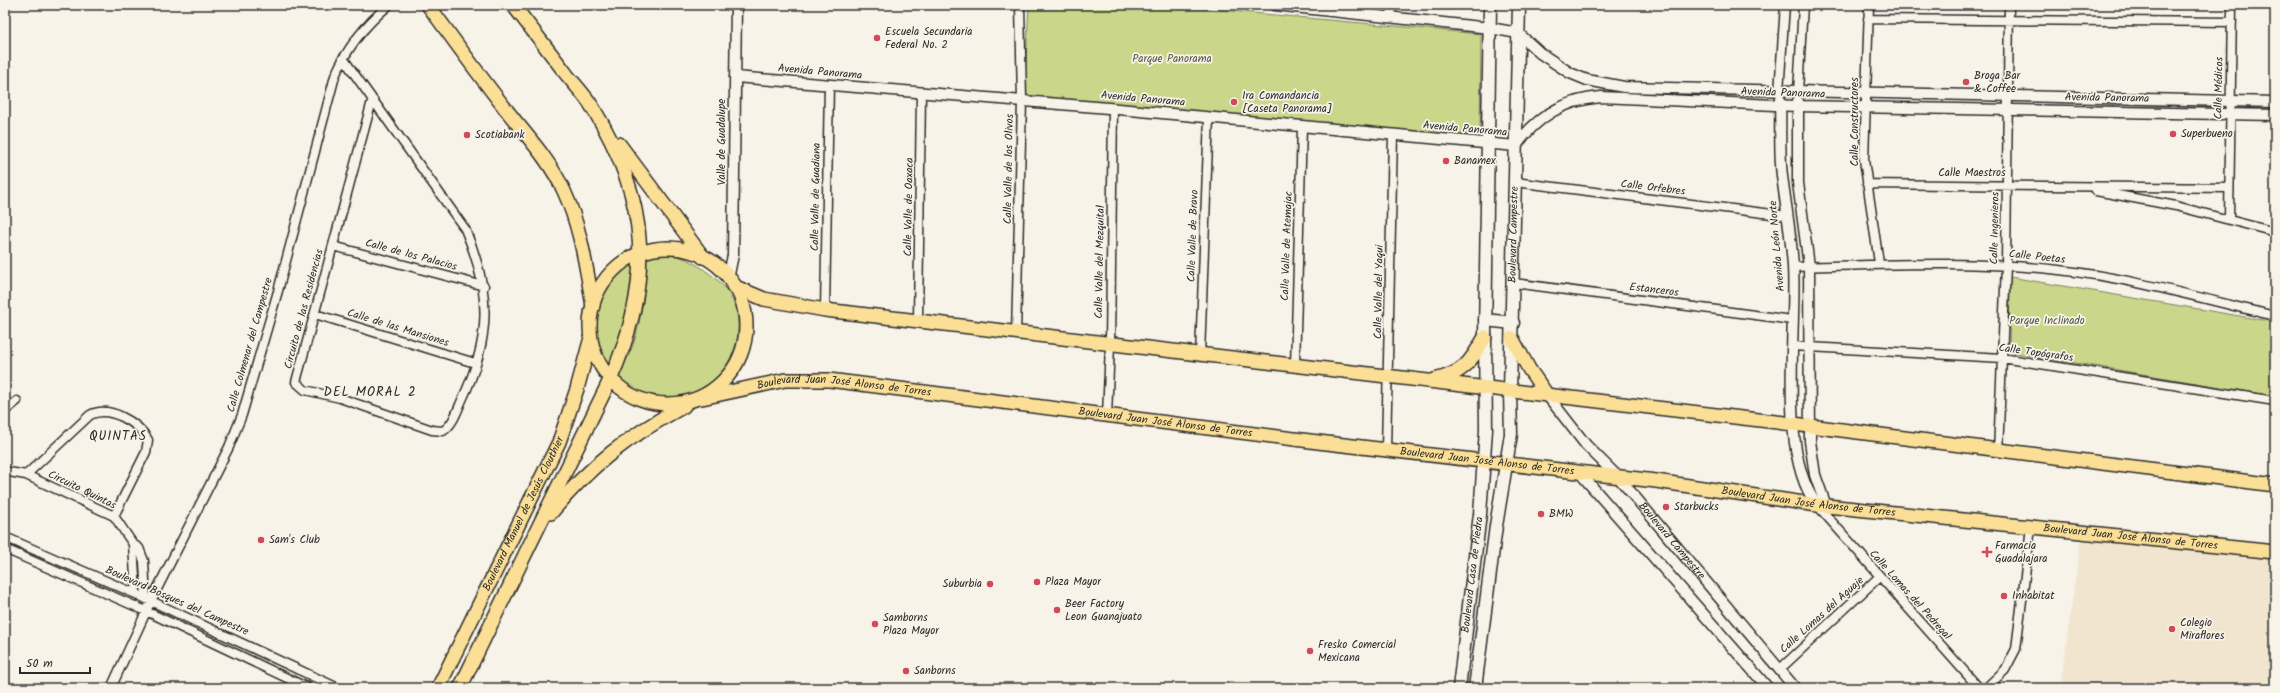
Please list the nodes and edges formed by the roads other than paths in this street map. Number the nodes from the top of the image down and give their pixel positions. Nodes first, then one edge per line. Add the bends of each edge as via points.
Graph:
1 (389, 5) edge
2 (428, 5) edge
3 (513, 5) edge
4 (736, 5) edge
5 (1020, 5) edge
6 (1275, 5) edge
7 (1392, 5) edge
8 (1490, 5) edge
9 (1518, 5) edge
10 (1785, 5) edge
11 (1802, 5) edge
12 (1869, 5) edge
13 (2009, 5) edge
14 (2232, 5) edge
15 (1300, 6) edge
16 (1391, 18) junction
17 (1868, 19) junction
18 (2009, 20) junction
19 (2232, 22) junction
20 (1490, 28) junction
21 (1518, 33) junction
22 (342, 58) junction
23 (735, 77) junction
24 (828, 84) junction
25 (1779, 92) junction
26 (1798, 92) junction
27 (921, 93) junction
28 (1866, 94) junction
29 (2009, 96) junction
30 (372, 101) junction
31 (1022, 101) junction
32 (2230, 101) junction
33 (2275, 102) edge
34 (1780, 105) junction
35 (1797, 106) junction
36 (1866, 106) junction
37 (593, 108) junction
38 (1113, 108) junction
39 (2008, 108) junction
40 (2230, 112) junction
41 (2275, 114) edge
42 (1209, 117) junction
43 (1302, 127) junction
44 (1393, 136) junction
45 (1487, 143) junction
46 (1516, 146) junction
47 (1515, 182) junction
48 (1867, 184) junction
49 (2007, 184) junction
50 (2078, 187) junction
51 (2229, 188) junction
52 (1788, 216) junction
53 (2230, 219) junction
54 (2275, 232) edge
55 (333, 246) junction
56 (640, 252) junction
57 (705, 260) junction
58 (1879, 263) junction
59 (2006, 265) junction
60 (1809, 266) junction
61 (1793, 267) junction
62 (730, 283) junction
63 (1514, 283) junction
64 (484, 286) junction
65 (593, 309) junction
66 (825, 310) junction
67 (315, 314) junction
68 (2275, 316) edge
69 (1485, 320) junction
70 (1792, 320) junction
71 (918, 321) junction
72 (1513, 323) junction
73 (591, 333) junction
74 (1016, 334) junction
75 (1485, 337) junction
76 (1512, 338) junction
77 (1110, 345) junction
78 (1792, 346) junction
79 (1810, 347) junction
80 (1200, 355) junction
81 (2002, 358) junction
82 (475, 363) junction
83 (1295, 366) junction
84 (1388, 377) junction
85 (610, 380) junction
86 (1425, 382) junction
87 (1487, 389) junction
88 (1510, 392) junction
89 (1547, 395) junction
90 (697, 400) junction
91 (17, 401) dead end
92 (2275, 401) edge
93 (5, 411) edge
94 (1107, 416) junction
95 (1793, 425) junction
96 (1810, 426) junction
97 (1795, 441) junction
98 (1810, 441) junction
99 (1386, 450) junction
100 (1998, 452) junction
101 (1484, 462) junction
102 (1507, 465) junction
103 (9, 472) dead end
104 (1580, 473) junction
105 (26, 475) junction
106 (1619, 478) junction
107 (2275, 485) edge
108 (1823, 509) junction
109 (114, 516) junction
110 (2030, 528) junction
111 (537, 529) junction
112 (5, 537) edge
113 (133, 544) junction
114 (5, 549) edge
115 (2274, 550) edge
116 (1879, 577) junction
117 (136, 594) junction
118 (148, 600) junction
119 (146, 611) junction
120 (1779, 670) junction
121 (110, 688) edge
122 (308, 688) edge
123 (338, 688) edge
124 (438, 688) edge
125 (460, 688) edge
126 (1459, 688) edge
127 (1475, 688) edge
128 (1768, 688) edge
129 (1795, 688) edge
130 (1979, 688) edge
131 (1986, 688) edge

1 - 22 street, Calle Colmenar del Campestre via 370,22
2 - 65 main road via 516,122 542,152 555,174 580,234
3 - 37 main road
4 - 23 street, Valle de Guadalupe
5 - 31 street, Calle Valle de los Olivos
6 - 15 street
7 - 16 street
8 - 20 main road
9 - 21 main road, Boulevard Campestre
10 - 25 street, Avenida León Norte
11 - 26 street
12 - 17 street, Calle Constructores
13 - 18 street, Calle Ingenieros
14 - 19 street, Calle Médicos
15 - 16 street
16 - 20 street
17 - 18 street
17 - 28 street, Calle Constructores
18 - 19 street
18 - 29 street, Calle Ingenieros
19 - 32 street, Calle Médicos
20 - 21 street
20 - 45 main road
21 - 25 street, Avenida Panorama via 1557,66 1605,85
21 - 46 main road, Boulevard Campestre
22 - 30 street, Circuito de las Residencias
22 - 118 street, Calle Colmenar del Campestre via 242,414 229,447
23 - 24 street, Avenida Panorama
23 - 62 street, Valle de Guadalupe via 733,255
24 - 27 street, Avenida Panorama
24 - 66 street, Calle Valle de Guadiana
25 - 26 street, Avenida Panorama
25 - 34 street, Avenida León Norte
26 - 28 street, Avenida Panorama
26 - 35 street
27 - 31 street, Avenida Panorama
27 - 71 street, Calle Valle de Oaxaca
28 - 29 street, Avenida Panorama
28 - 36 street, Calle Constructores
29 - 32 street, Avenida Panorama
29 - 39 street, Calle Ingenieros
30 - 55 street, Circuito de las Residencias
30 - 64 street, Circuito de las Residencias via 465,229 476,255
31 - 38 street, Avenida Panorama
31 - 74 street, Calle Valle de los Olivos
32 - 33 street, Avenida Panorama
32 - 40 street, Calle Médicos
34 - 35 street, Avenida Panorama
34 - 46 street, Avenida Panorama via 1582,98 1543,116
34 - 52 street, Avenida León Norte via 1782,175
35 - 36 street, Avenida Panorama
35 - 60 street via 1798,176
36 - 39 street, Avenida Panorama
36 - 48 street, Calle Constructores via 1864,160
37 - 56 main road via 630,186 638,220
37 - 57 main road
38 - 42 street, Avenida Panorama
38 - 77 street, Calle Valle del Mezquital
39 - 40 street, Avenida Panorama
39 - 49 street, Calle Ingenieros
40 - 41 street, Avenida Panorama
40 - 51 street, Calle Médicos
42 - 43 street, Avenida Panorama
42 - 80 street, Calle Valle de Bravo
43 - 44 street, Avenida Panorama
43 - 83 street, Calle Valle de Atemajac
44 - 45 street, Avenida Panorama
44 - 84 street, Calle Valle del Yaqui
45 - 46 street, Avenida Panorama
45 - 69 main road
46 - 47 main road, Boulevard Campestre
47 - 52 street, Calle Orfebres
47 - 63 main road, Boulevard Campestre
48 - 49 street, Calle Maestros
48 - 58 street, Calle Constructores
49 - 50 street, Calle Maestros
49 - 59 street, Calle Ingenieros
50 - 51 street, Calle Maestros
50 - 53 street, Calle Maestros via 2142,198
51 - 53 street, Calle Médicos
52 - 61 street, Avenida León Norte
53 - 54 street, Calle Maestros
55 - 64 street, Calle de los Palacios
55 - 67 street, Circuito de las Residencias
56 - 57 main road via 658,248 681,249
56 - 65 main road via 626,257 610,275 599,290
56 - 85 main road via 634,311 623,351
57 - 62 main road
58 - 59 street, Calle Poetas
58 - 60 street, Calle Poetas
59 - 68 street, Calle Poetas via 2061,270 2150,286
59 - 81 street, Calle Ingenieros
60 - 61 street, Calle Poetas
60 - 79 street
61 - 70 street, Avenida León Norte
62 - 66 main road via 764,299
62 - 90 main road via 744,310 746,336 730,372 722,382
63 - 70 street, Estanceros
63 - 72 main road, Boulevard Campestre
64 - 82 street, Circuito de las Residencias via 483,343
65 - 73 main road
66 - 71 main road
67 - 82 street, Calle de las Mansiones
67 - 82 street, Circuito de las Residencias via 297,375 298,385 305,390 340,398 432,430 443,431 452,422 466,392
69 - 72 main road
69 - 75 main road
70 - 78 street, Avenida León Norte
71 - 74 main road
72 - 76 main road, Boulevard Campestre
73 - 85 main road via 595,355
73 - 124 main road, Boulevard Manuel de Jesús Clouthier via 580,382 559,442
74 - 77 main road
75 - 86 main road via 1470,361 1460,371 1450,377
75 - 87 main road
76 - 88 main road, Boulevard Campestre
76 - 89 main road
77 - 80 main road
77 - 94 street, Calle Valle del Mezquital
78 - 79 street, Calle Topógrafos
78 - 95 street, Avenida León Norte
79 - 81 street, Calle Topógrafos
79 - 96 street
80 - 83 main road
81 - 92 street, Calle Topógrafos
81 - 100 street, Calle Ingenieros
83 - 84 main road
84 - 86 main road
84 - 99 street, Calle Valle del Yaqui
85 - 90 main road via 642,400 676,405
85 - 111 main road, Boulevard Manuel de Jesús Clouthier
86 - 87 main road
87 - 88 main road
87 - 101 main road
88 - 89 main road
88 - 102 main road, Boulevard Campestre via 1511,434
89 - 95 main road
89 - 106 street, Boulevard Campestre via 1586,444
90 - 94 main road, Boulevard Juan José Alonso de Torres via 761,384 805,379
90 - 111 main road via 620,444 567,494
91 - 93 street
94 - 99 main road, Boulevard Juan José Alonso de Torres
95 - 96 main road
95 - 97 street, Avenida León Norte
96 - 98 street
96 - 100 main road
97 - 98 street
97 - 108 street, Avenida León Norte via 1806,484
98 - 108 street
99 - 101 main road, Boulevard Juan José Alonso de Torres
100 - 107 main road
101 - 102 main road, Boulevard Juan José Alonso de Torres
101 - 126 main road, Boulevard Casa de Piedra
102 - 104 main road, Boulevard Juan José Alonso de Torres
102 - 127 main road, Boulevard Casa de Piedra via 1496,526
103 - 105 street, Circuito Quintas
104 - 106 main road, Boulevard Juan José Alonso de Torres
104 - 128 street
105 - 109 street, Circuito Quintas
105 - 109 street via 90,415 103,410 113,413 139,428 148,440 146,452
106 - 108 main road, Boulevard Juan José Alonso de Torres via 1656,481
106 - 120 street, Boulevard Campestre
108 - 110 main road, Boulevard Juan José Alonso de Torres
108 - 116 street, Calle Lomas del Pedregal
109 - 113 street, Circuito Quintas
110 - 115 main road, Boulevard Juan José Alonso de Torres
110 - 131 street via 2016,649 2008,667
111 - 125 main road, Boulevard Manuel de Jesús Clouthier
112 - 117 street, Boulevard Bosques del Campestre
113 - 117 street
113 - 118 street, Circuito Quintas via 139,548 144,561
114 - 119 street, Boulevard Bosques del Campestre
116 - 120 street, Calle Lomas del Aguaje
116 - 130 street, Calle Lomas del Pedregal
117 - 118 street, Boulevard Bosques del Campestre
118 - 119 street, Calle Colmenar del Campestre
118 - 123 street, Boulevard Bosques del Campestre
119 - 121 street, Calle Colmenar del Campestre
119 - 122 street, Boulevard Bosques del Campestre
120 - 129 street, Boulevard Campestre

